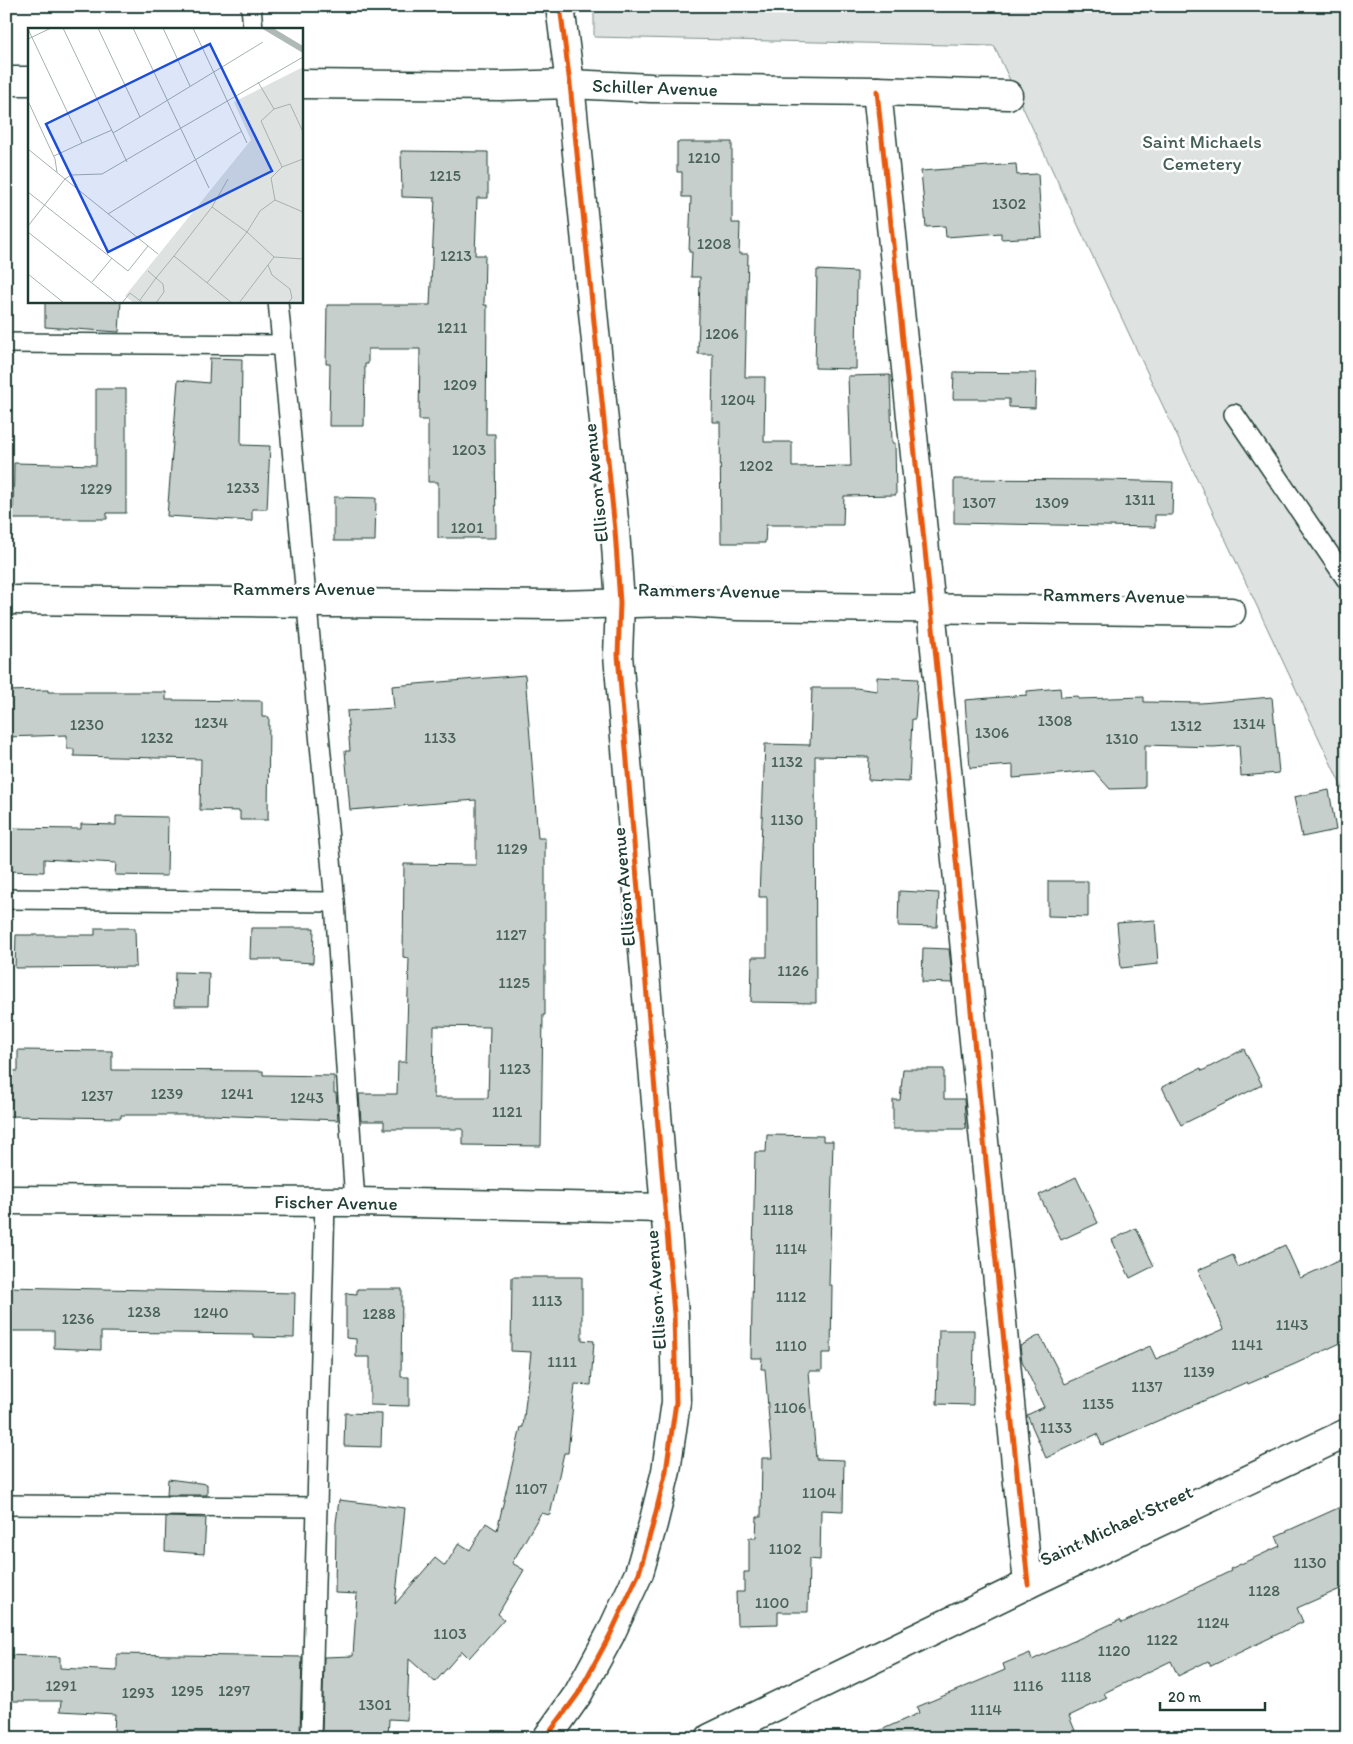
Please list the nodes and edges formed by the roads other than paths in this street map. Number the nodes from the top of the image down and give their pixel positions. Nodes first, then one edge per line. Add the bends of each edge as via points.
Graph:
1 (251, 6) edge
2 (560, 6) edge
3 (253, 28) edge
4 (6, 81) edge
5 (28, 81) edge
6 (302, 84) edge
7 (570, 84) junction
8 (877, 91) junction
9 (1008, 95) dead end
10 (278, 302) edge
11 (6, 343) edge
12 (282, 345) junction
13 (1234, 414) dead end
14 (1347, 580) edge
15 (6, 600) edge
16 (306, 603) junction
17 (620, 603) junction
18 (930, 608) junction
19 (1231, 612) dead end
20 (6, 899) edge
21 (335, 902) junction
22 (6, 1200) edge
23 (325, 1202) junction
24 (355, 1202) junction
25 (665, 1208) junction
26 (1347, 1433) edge
27 (6, 1505) edge
28 (317, 1507) junction
29 (1028, 1584) junction
30 (311, 1738) edge
31 (547, 1738) edge
32 (710, 1738) edge

1 - 3 lane
2 - 7 street, Ellison Avenue
4 - 5 street
6 - 7 street, Schiller Avenue
7 - 8 street, Schiller Avenue
7 - 17 street, Ellison Avenue
8 - 9 street, Schiller Avenue
8 - 18 street
10 - 12 lane
11 - 12 lane
12 - 16 lane
13 - 14 lane
15 - 16 street, Rammers Avenue
16 - 17 street, Rammers Avenue
16 - 21 lane
17 - 18 street, Rammers Avenue
17 - 25 street, Ellison Avenue via 618,655
18 - 19 street, Rammers Avenue
18 - 29 street
20 - 21 lane
21 - 24 lane
22 - 23 street, Fischer Avenue
23 - 24 street, Fischer Avenue
23 - 28 lane
24 - 25 street, Fischer Avenue
25 - 31 street, Ellison Avenue via 674,1314 676,1402 666,1471 639,1573 578,1694
26 - 29 street, Saint Michael Street
27 - 28 lane
28 - 30 lane
29 - 32 street, Saint Michael Street

